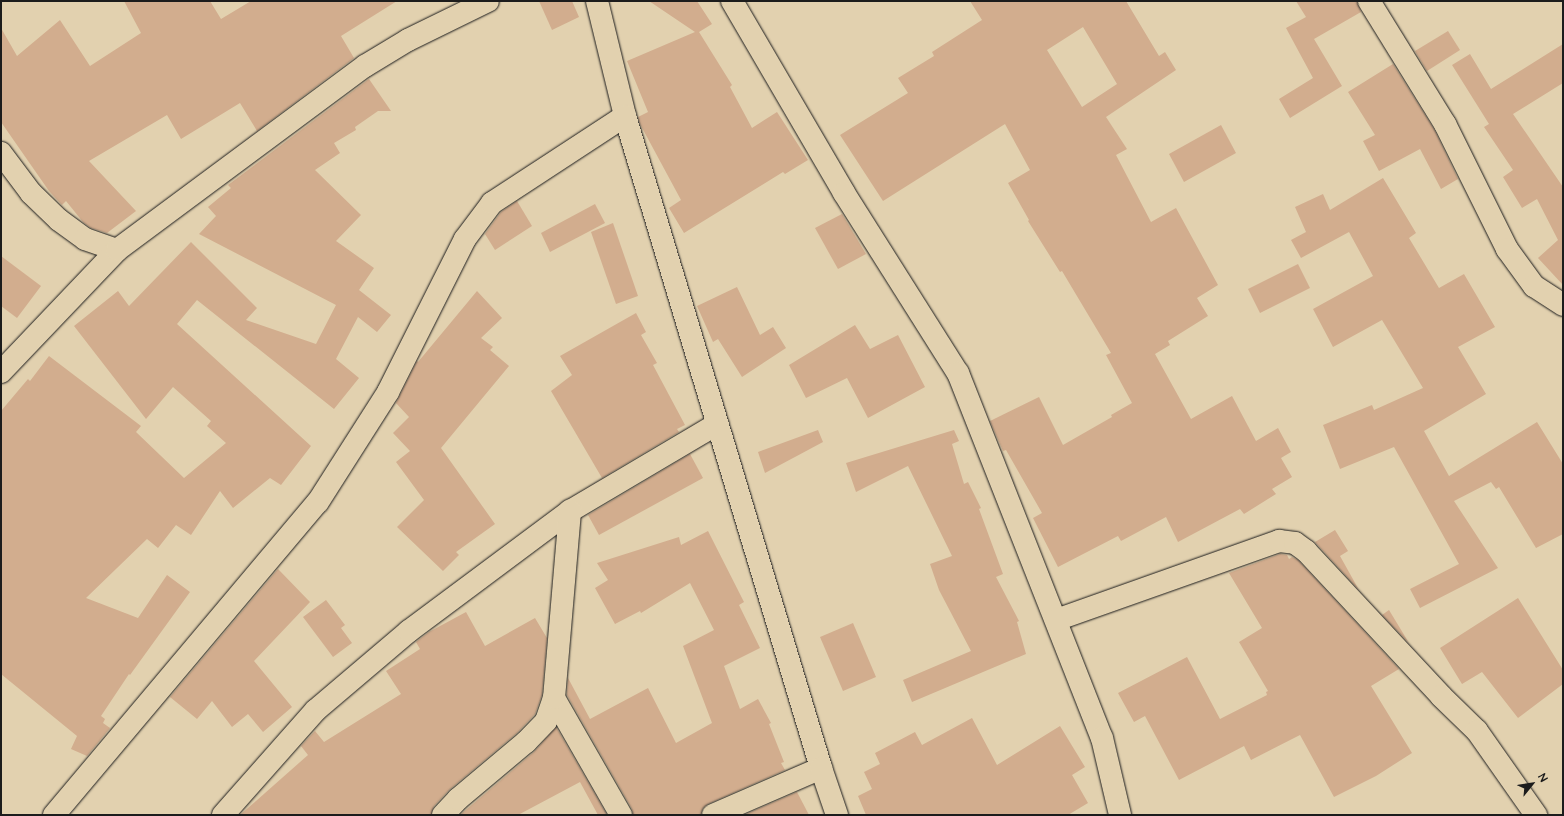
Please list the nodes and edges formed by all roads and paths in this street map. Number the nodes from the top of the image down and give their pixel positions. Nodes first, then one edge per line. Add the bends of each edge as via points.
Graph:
1 (488, 1) edge
2 (597, 1) edge
3 (732, 1) edge
4 (1369, 1) edge
5 (625, 116) junction
6 (2, 156) edge
7 (117, 250) junction
8 (1563, 305) edge
9 (1, 372) edge
10 (717, 424) junction
11 (570, 511) junction
12 (1056, 620) junction
13 (554, 698) junction
14 (820, 768) junction
15 (54, 815) edge
16 (223, 815) edge
17 (443, 815) edge
18 (622, 815) edge
19 (713, 815) edge
20 (837, 815) edge
21 (1120, 815) edge
22 (1536, 815) edge

1 - 7 street via 408,40 365,66
2 - 5 street
3 - 12 street via 844,193 958,373
4 - 8 street via 1445,124 1507,249 1534,286
5 - 10 street
5 - 15 street via 492,203 465,239 388,392 318,502
6 - 7 street via 31,193 59,220 85,239
7 - 9 street
10 - 11 street
10 - 14 street
11 - 13 street
11 - 16 street via 409,631 316,710
12 - 21 street via 1102,738
12 - 22 street via 1279,542 1295,543 1306,551 1477,731
13 - 17 street via 546,721 526,742 458,799
13 - 18 street
14 - 19 street
14 - 20 street

